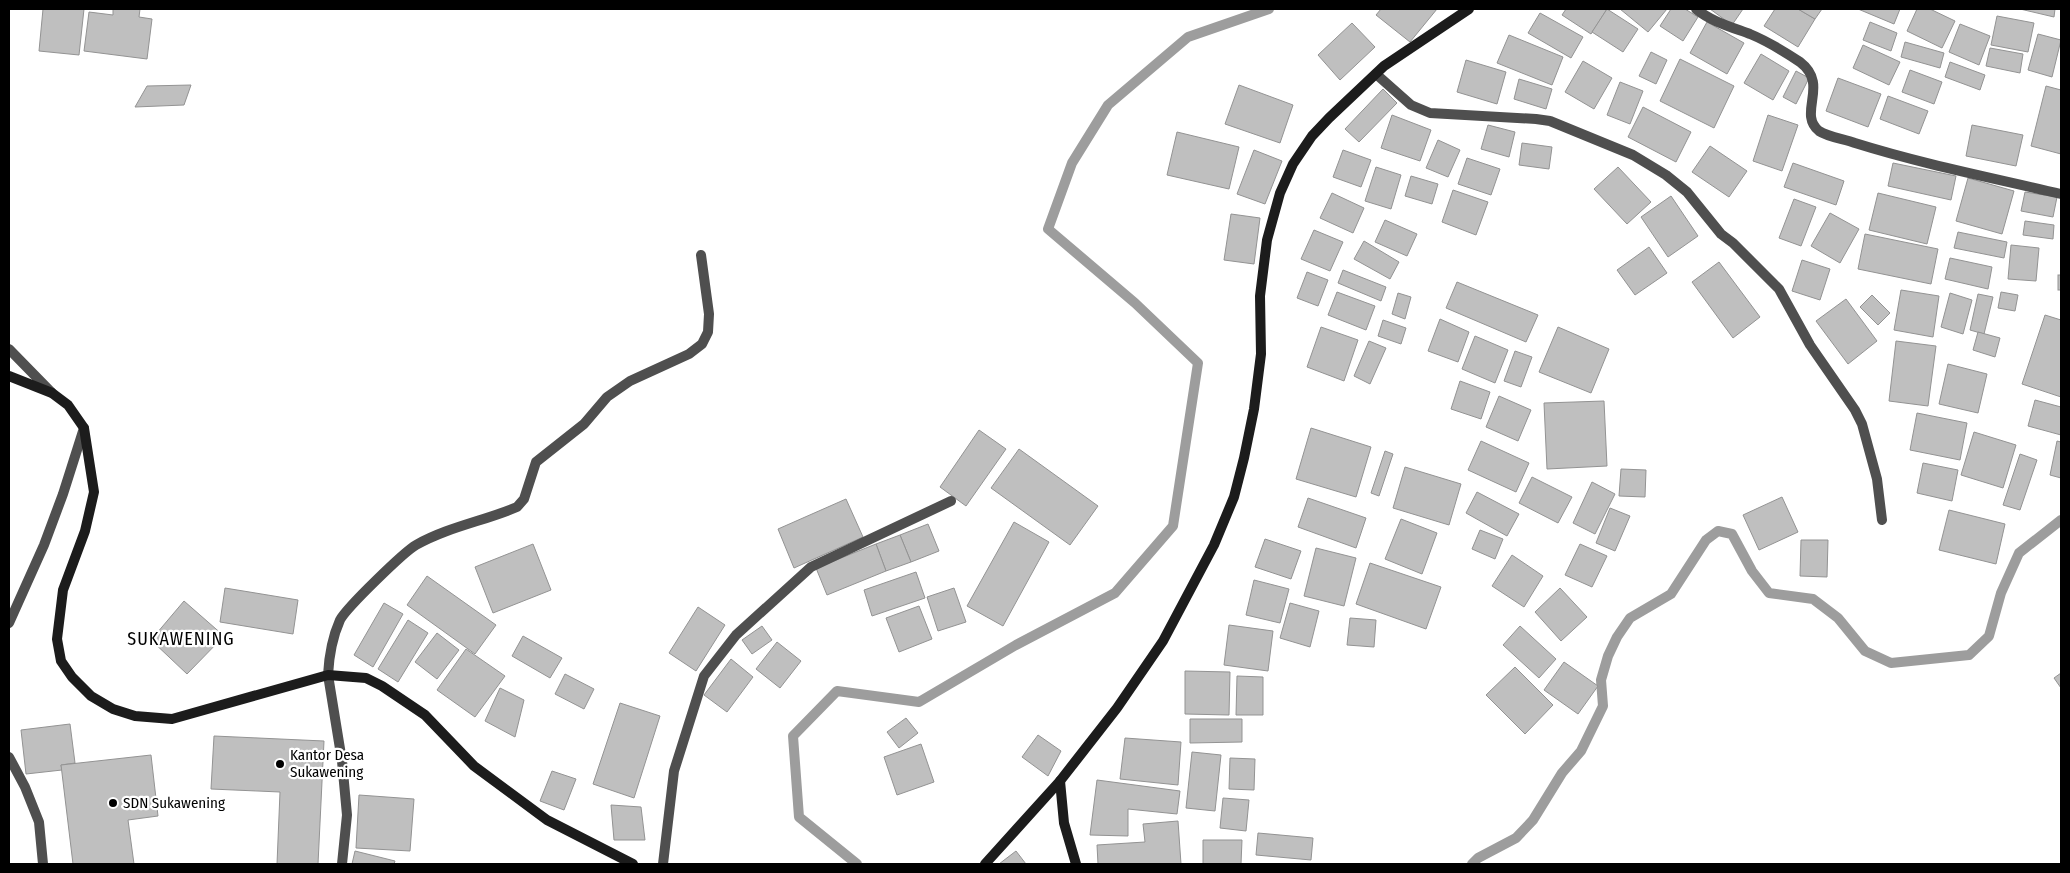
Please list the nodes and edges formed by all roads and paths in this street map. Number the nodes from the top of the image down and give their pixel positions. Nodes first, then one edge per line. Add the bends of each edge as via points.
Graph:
1 (1470, 9) edge
2 (1696, 9) edge
3 (1380, 70) junction
4 (2061, 194) edge
5 (701, 255) dead end
6 (9, 349) edge
7 (9, 376) edge
8 (52, 393) junction
9 (84, 428) junction
10 (951, 501) dead end
11 (1882, 520) dead end
12 (9, 623) edge
13 (328, 675) junction
14 (9, 756) edge
15 (1060, 781) junction
16 (43, 864) edge
17 (342, 864) edge
18 (633, 864) edge
19 (663, 864) edge
20 (985, 864) edge
21 (1076, 864) edge

1 - 3 street
2 - 4 street via 1801,63 1813,80 1810,111 1814,125 1821,132 1869,147
3 - 11 street via 1411,105 1420,110 1550,121 1633,155 1687,192 1721,234 1779,290 1810,345 1855,410 1877,479
3 - 15 street via 1312,136 1293,164 1280,193 1267,240 1260,296 1260,354 1254,409 1234,497 1214,545 1163,641 1117,708
5 - 13 street via 709,314 708,332 702,344 689,354 630,381 607,397 584,424 536,462 524,499 516,507 415,545 391,566 341,618 330,650
6 - 8 street
7 - 8 street
8 - 9 street via 68,405
9 - 12 street via 44,545
9 - 13 street via 94,492 85,531 63,590 57,640 61,661 72,677 91,696 113,709 135,716 172,719
10 - 19 street via 811,567 736,635 704,676 674,771
13 - 17 street via 342,762 346,815
13 - 18 street via 366,678 382,686 425,715 474,766 547,820
14 - 16 street via 39,822
15 - 20 street
15 - 21 street via 1064,823

